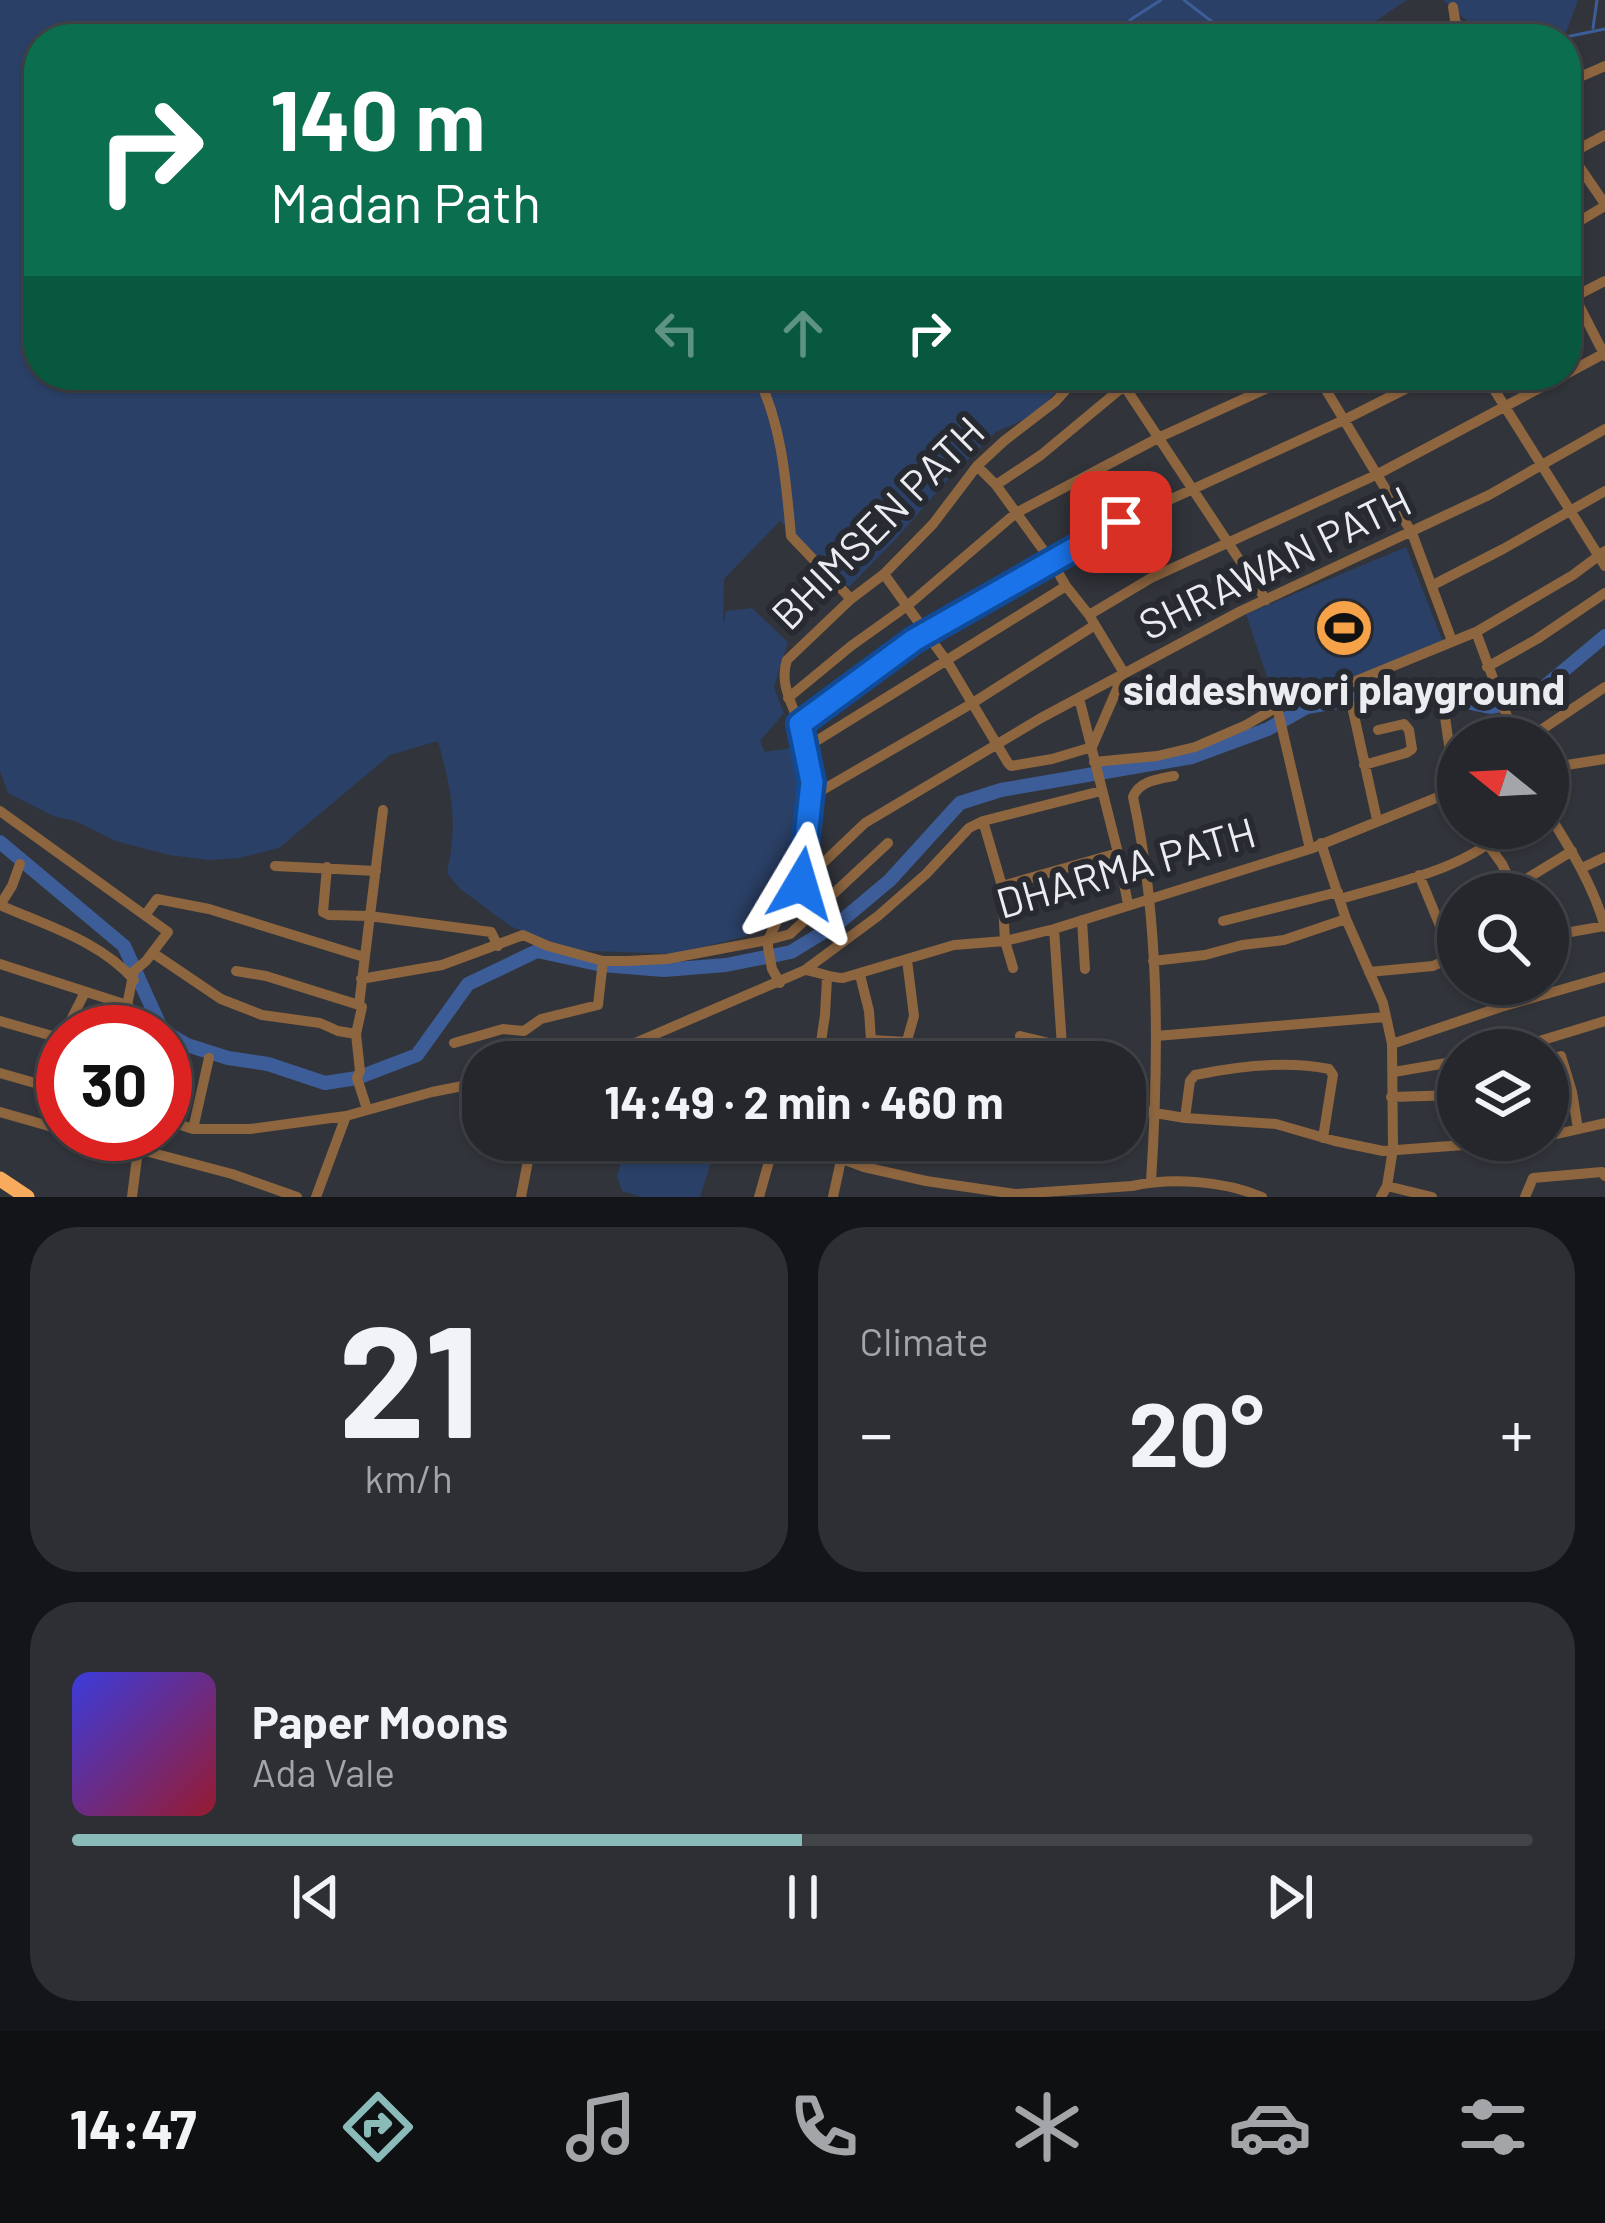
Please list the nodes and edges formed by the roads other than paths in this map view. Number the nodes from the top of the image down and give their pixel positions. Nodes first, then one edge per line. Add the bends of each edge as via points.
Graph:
1 (1453, 7) dead end
2 (1455, 24) edge
3 (1581, 172) edge
4 (1605, 205) edge
5 (1581, 317) edge
6 (1604, 354) edge
7 (764, 390) edge
8 (1066, 390) edge
9 (1110, 390) edge
10 (1128, 390) edge
11 (1263, 390) edge
12 (1327, 390) edge
13 (1403, 390) edge
14 (1495, 390) edge
15 (1535, 390) edge
16 (1505, 406) junction
17 (1346, 419) junction
18 (1605, 429) edge
19 (1160, 437) junction
20 (1541, 464) junction
21 (977, 466) junction
22 (1378, 474) junction
23 (996, 485) junction
24 (1193, 490) junction
25 (1605, 491) edge
26 (1571, 510) junction
27 (1016, 513) junction
28 (1412, 533) junction
29 (1229, 542) junction
30 (1603, 557) edge
31 (1052, 562) junction
32 (884, 574) junction
33 (1433, 584) junction
34 (1066, 586) junction
35 (1605, 593) edge
36 (851, 599) junction
37 (1266, 600) junction
38 (907, 605) junction
39 (1093, 620) junction
40 (1476, 632) junction
41 (926, 634) junction
42 (1452, 641) junction
43 (945, 659) junction
44 (1487, 667) junction
45 (1124, 673) junction
46 (1605, 687) edge
47 (788, 698) junction
48 (1078, 698) junction
49 (971, 704) junction
50 (1352, 706) dead end
51 (1278, 710) junction
52 (1507, 717) edge
53 (1560, 717) edge
54 (800, 724) junction
55 (1378, 730) dead end
56 (999, 745) junction
57 (1092, 747) junction
58 (805, 748) junction
59 (1094, 762) junction
60 (1604, 762) edge
61 (1364, 765) junction
62 (1569, 766) edge
63 (1174, 776) dead end
64 (1101, 791) junction
65 (1134, 793) junction
66 (812, 796) junction
67 (1437, 796) edge
68 (383, 810) dead end
69 (0, 811) edge
70 (1377, 820) junction
71 (983, 821) junction
72 (888, 843) dead end
73 (1316, 846) junction
74 (1569, 846) edge
75 (1483, 849) edge
76 (1491, 849) edge
77 (1572, 851) junction
78 (1118, 853) junction
79 (1605, 857) edge
80 (20, 865) dead end
81 (275, 866) dead end
82 (327, 867) junction
83 (1582, 868) junction
84 (376, 871) junction
85 (1419, 875) junction
86 (801, 884) junction
87 (1002, 886) junction
88 (1339, 896) junction
89 (1148, 898) junction
90 (1602, 903) edge
91 (1128, 904) junction
92 (0, 905) edge
93 (146, 914) junction
94 (369, 916) junction
95 (1437, 917) edge
96 (1346, 919) junction
97 (1082, 920) junction
98 (1223, 921) dead end
99 (1605, 926) edge
100 (1054, 928) junction
101 (1569, 932) edge
102 (1005, 940) junction
103 (768, 944) junction
104 (498, 946) junction
105 (152, 953) junction
106 (364, 957) junction
107 (907, 960) junction
108 (603, 961) junction
109 (1153, 961) junction
110 (0, 964) edge
111 (1437, 964) edge
112 (1012, 968) dead end
113 (1085, 969) dead end
114 (806, 970) junction
115 (236, 971) dead end
116 (1370, 972) junction
117 (860, 975) junction
118 (1605, 976) edge
119 (827, 978) junction
120 (134, 980) junction
121 (362, 980) junction
122 (779, 983) junction
123 (85, 992) junction
124 (78, 1005) edge
125 (127, 1005) joint
126 (359, 1005) junction
127 (1385, 1017) junction
128 (0, 1021) edge
129 (1605, 1022) edge
130 (36, 1030) edge
131 (1569, 1033) edge
132 (356, 1034) junction
133 (1020, 1036) dead end
134 (1156, 1036) junction
135 (871, 1040) joint
136 (639, 1041) edge
137 (821, 1041) edge
138 (890, 1041) edge
139 (908, 1041) edge
140 (1041, 1041) edge
141 (1062, 1041) edge
142 (454, 1043) dead end
143 (1392, 1044) junction
144 (209, 1058) dead end
145 (1437, 1064) edge
146 (1394, 1072) junction
147 (0, 1073) edge
148 (1569, 1082) edge
149 (36, 1083) edge
150 (462, 1086) edge
151 (1437, 1096) edge
152 (1391, 1097) junction
153 (368, 1109) junction
154 (0, 1112) edge
155 (1146, 1112) edge
156 (1155, 1113) junction
157 (346, 1116) junction
158 (1185, 1118) junction
159 (36, 1122) edge
160 (1605, 1123) edge
161 (193, 1129) joint
162 (1578, 1129) junction
163 (1569, 1131) edge
164 (1323, 1138) junction
165 (1437, 1146) edge
166 (1394, 1149) junction
167 (136, 1161) edge
168 (184, 1161) edge
169 (528, 1161) edge
170 (770, 1161) edge
171 (838, 1161) edge
172 (844, 1161) edge
173 (866, 1161) edge
174 (864, 1167) junction
175 (1605, 1176) edge
176 (0, 1179) edge
177 (1151, 1182) junction
178 (1132, 1192) edge
179 (1384, 1192) edge
180 (22, 1193) edge
181 (1255, 1196) edge
182 (132, 1197) edge
183 (297, 1197) edge
184 (316, 1197) edge
185 (521, 1197) edge
186 (759, 1197) edge
187 (833, 1197) edge
188 (1432, 1197) edge
189 (1525, 1197) edge

1 - 2 street
3 - 4 street
5 - 6 street
7 - 36 street via 791,536
8 - 21 street, BHIMSEN PATH
9 - 23 street
10 - 19 street
11 - 19 street
12 - 17 street
13 - 17 street
14 - 16 street
15 - 16 street
16 - 20 street
16 - 22 street
17 - 22 street
17 - 24 street
18 - 20 street, SHRAWAN PATH
19 - 24 street
19 - 27 street
20 - 26 street
20 - 28 street, SHRAWAN PATH
21 - 23 street
21 - 32 street, BHIMSEN PATH
22 - 28 street
22 - 29 street
23 - 27 street
24 - 29 street
24 - 31 street
25 - 26 street
26 - 30 street
26 - 33 street
27 - 31 street
27 - 38 street
28 - 33 street
28 - 37 street, SHRAWAN PATH
29 - 37 street
29 - 39 street via 1151,578
30 - 40 street
31 - 34 street
31 - 41 street
32 - 36 street, BHIMSEN PATH
32 - 38 street
33 - 42 street
34 - 39 street
34 - 43 street
35 - 44 street
36 - 47 street, BHIMSEN PATH via 788,660
37 - 45 street, SHRAWAN PATH
38 - 41 street
38 - 47 street
39 - 45 street
39 - 49 street
40 - 42 street
40 - 44 street
41 - 43 street
41 - 54 street
42 - 51 street
43 - 49 street
43 - 58 street
44 - 52 street
45 - 48 street, SHRAWAN PATH
45 - 57 street
46 - 53 street
47 - 54 street, BHIMSEN PATH
48 - 56 street, SHRAWAN PATH
48 - 57 street
49 - 56 street
49 - 66 street
50 - 61 street
51 - 59 street via 1195,747
51 - 73 street
54 - 58 street, BHIMSEN PATH
55 - 61 street via 1404,724 1412,748
56 - 57 street via 1011,766
56 - 86 street, SHRAWAN PATH via 866,823
57 - 59 street
58 - 66 street, BHIMSEN PATH
59 - 64 street
60 - 62 street
61 - 70 street
63 - 65 street
64 - 65 street
64 - 71 street
64 - 78 street
65 - 89 street
66 - 86 street, BHIMSEN PATH
67 - 70 street, DHARMA PATH
68 - 84 street
69 - 93 street
70 - 73 street, DHARMA PATH
71 - 87 street
71 - 114 street
72 - 103 street via 790,934
73 - 88 street
73 - 89 street, DHARMA PATH
74 - 77 street
75 - 85 street
76 - 77 street via 1513,887
77 - 83 street
78 - 87 street
78 - 91 street
79 - 83 street
80 - 92 street
81 - 82 street
82 - 84 street
82 - 94 street via 322,912
83 - 90 street
84 - 94 street
85 - 88 street
85 - 95 street
86 - 103 street, SHRAWAN PATH
87 - 102 street
88 - 96 street
88 - 98 street
89 - 91 street, DHARMA PATH
89 - 109 street
90 - 99 street
91 - 97 street, DHARMA PATH
92 - 120 street via 98,949
93 - 105 street via 169,932
93 - 106 street via 157,899 209,909
94 - 104 street via 491,932
94 - 106 street
96 - 109 street via 1284,940
96 - 116 street
97 - 100 street, DHARMA PATH
97 - 113 street
99 - 101 street
100 - 102 street, DHARMA PATH
100 - 141 street
102 - 107 street, DHARMA PATH
102 - 112 street
103 - 108 street
103 - 122 street
104 - 108 street via 524,935
104 - 121 street
105 - 120 street
105 - 132 street via 221,1000
106 - 121 street
107 - 117 street, DHARMA PATH
107 - 139 street via 914,1016
108 - 142 street via 598,1005 524,1031
109 - 134 street
110 - 123 street
111 - 116 street
114 - 119 street, DHARMA PATH
114 - 122 street
115 - 126 street
116 - 127 street
117 - 119 street, DHARMA PATH
117 - 135 street
118 - 143 street
119 - 137 street
120 - 125 street
121 - 126 street
122 - 136 street
123 - 124 street
123 - 125 street
126 - 132 street
127 - 134 street
127 - 143 street
128 - 130 street
129 - 131 street
132 - 153 street
133 - 140 street
134 - 156 street
135 - 138 street
143 - 146 street
144 - 161 street
145 - 146 street
146 - 152 street
147 - 149 street
148 - 162 street
150 - 153 street
151 - 152 street
152 - 166 street
153 - 157 street
154 - 159 street
155 - 156 street
156 - 158 street
156 - 177 street
157 - 161 street
157 - 184 street
158 - 164 street via 1276,1124
158 - 164 street via 1195,1076 1297,1064 1333,1076
160 - 162 street
162 - 163 street
164 - 166 street
165 - 166 street
166 - 179 street
167 - 182 street
168 - 183 street
169 - 185 street
170 - 186 street
171 - 187 street
172 - 174 street
173 - 174 street
174 - 178 street via 1015,1194
175 - 189 street via 1533,1178
176 - 180 highway
177 - 178 street
177 - 181 street
179 - 188 street

